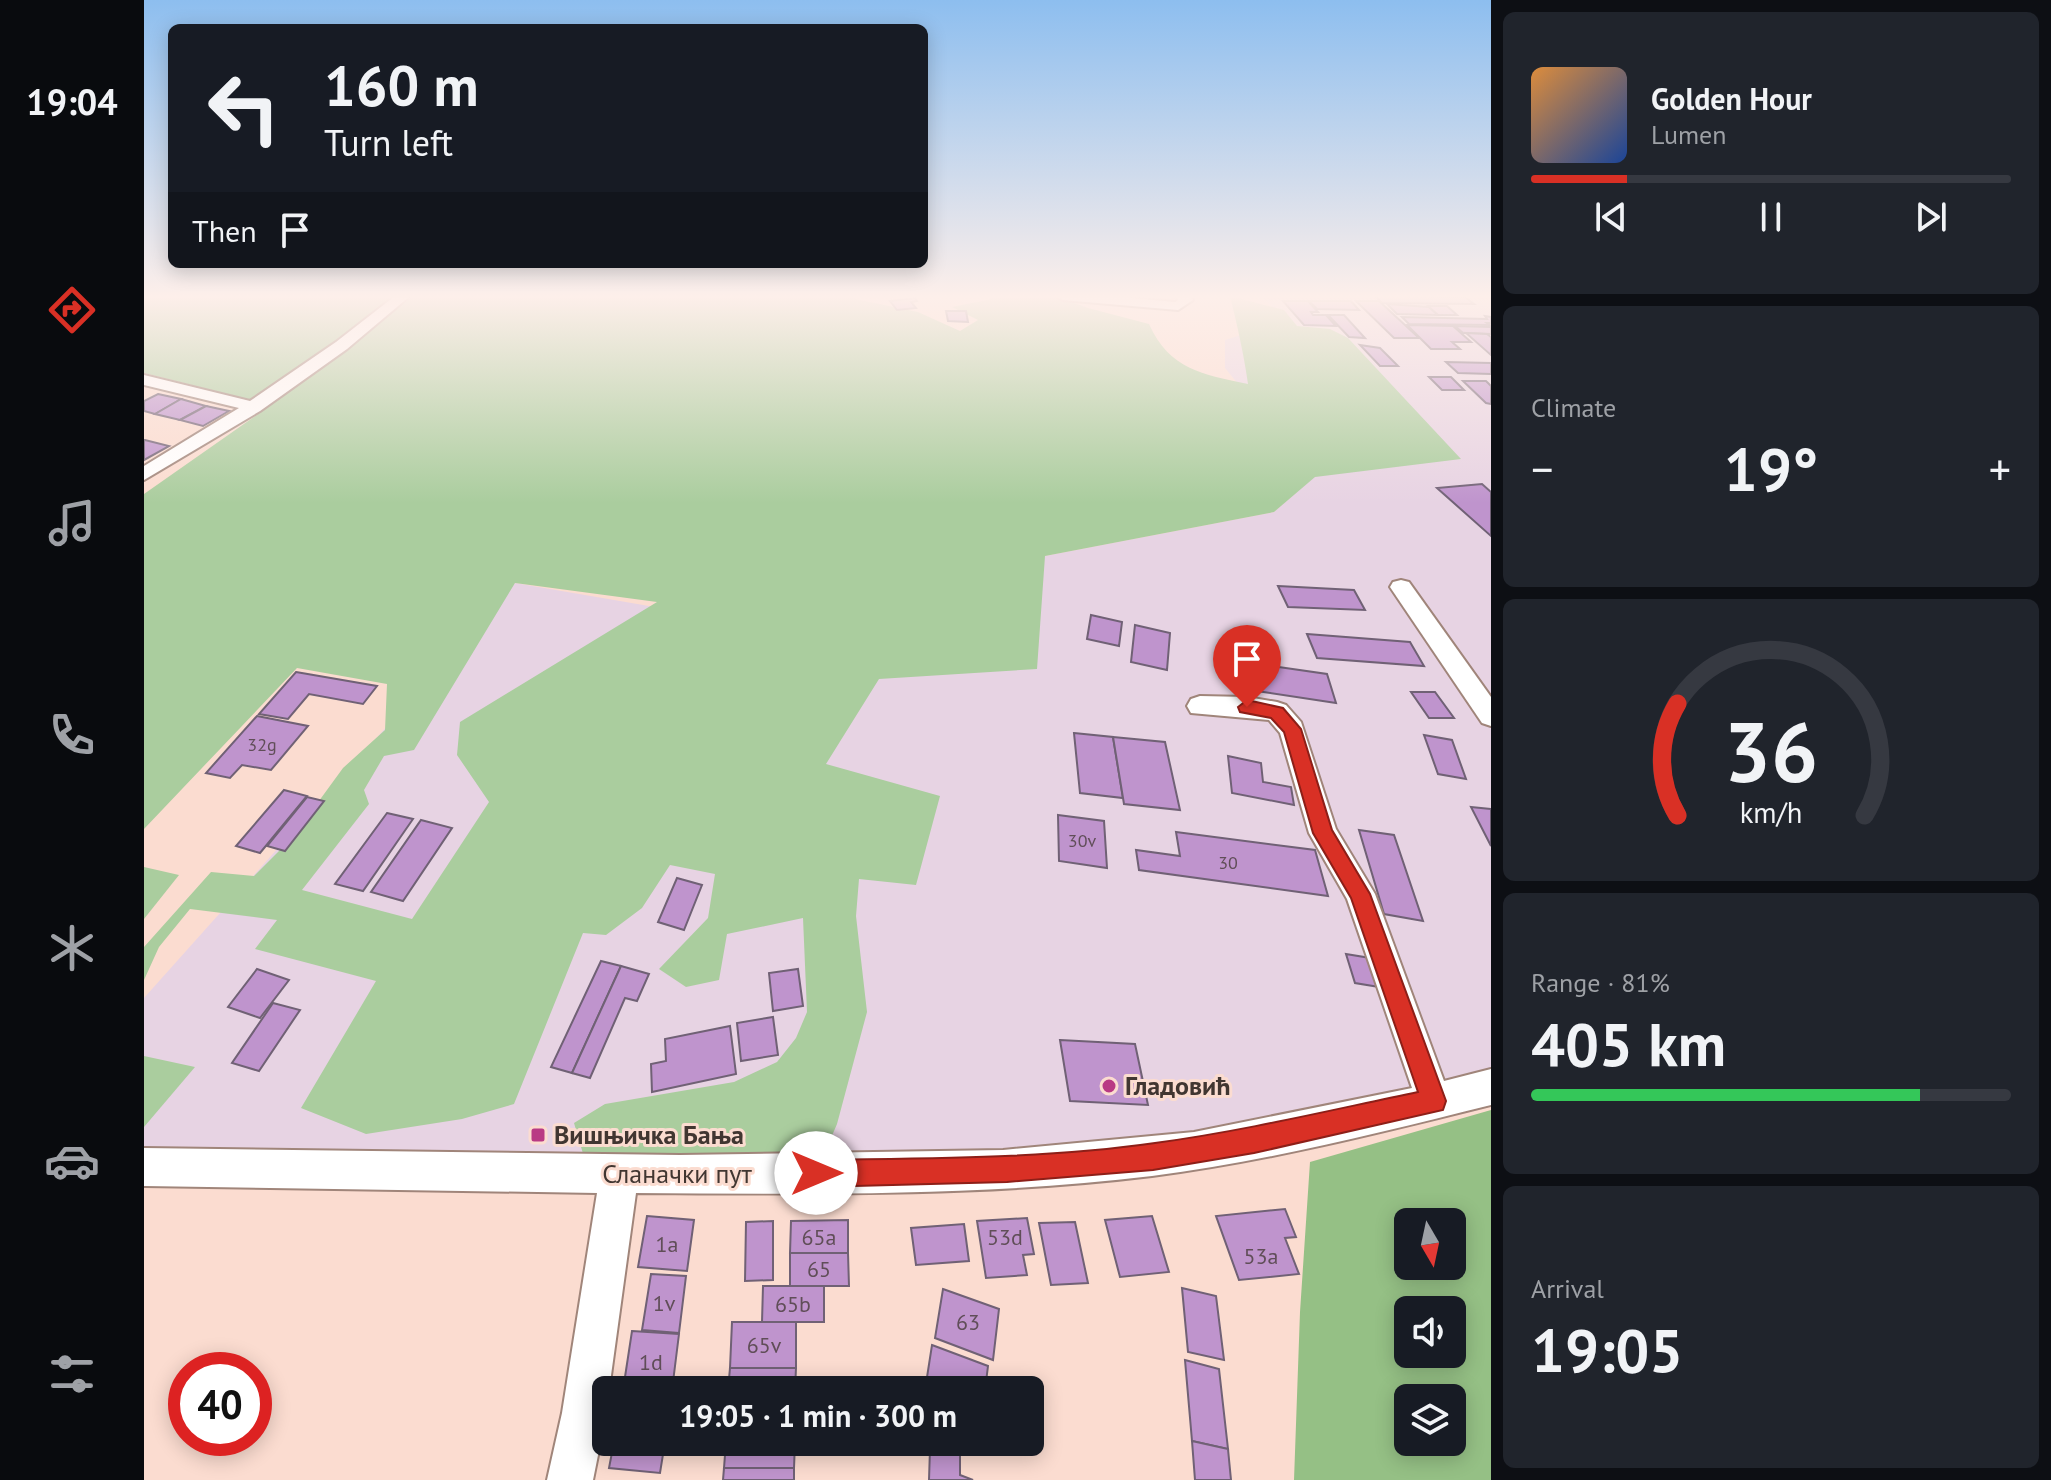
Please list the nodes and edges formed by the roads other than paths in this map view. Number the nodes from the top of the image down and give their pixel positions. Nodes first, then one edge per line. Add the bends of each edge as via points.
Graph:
1 (315, 365) edge
2 (144, 380) edge
3 (257, 406) junction
4 (144, 474) edge
5 (1401, 587) dead end
6 (1200, 706) dead end
7 (1491, 716) edge
8 (1491, 1087) edge
9 (1434, 1101) junction
10 (144, 1167) edge
11 (619, 1174) junction
12 (570, 1480) edge

1 - 3 street
2 - 3 street
3 - 4 street
5 - 7 street
6 - 9 street via 1277,712 1292,729 1323,833 1360,894
8 - 9 street, Сланачки пут
9 - 11 street, Сланачки пут via 1209,1148 1062,1165 868,1173
10 - 11 street, Сланачки пут
11 - 12 street

